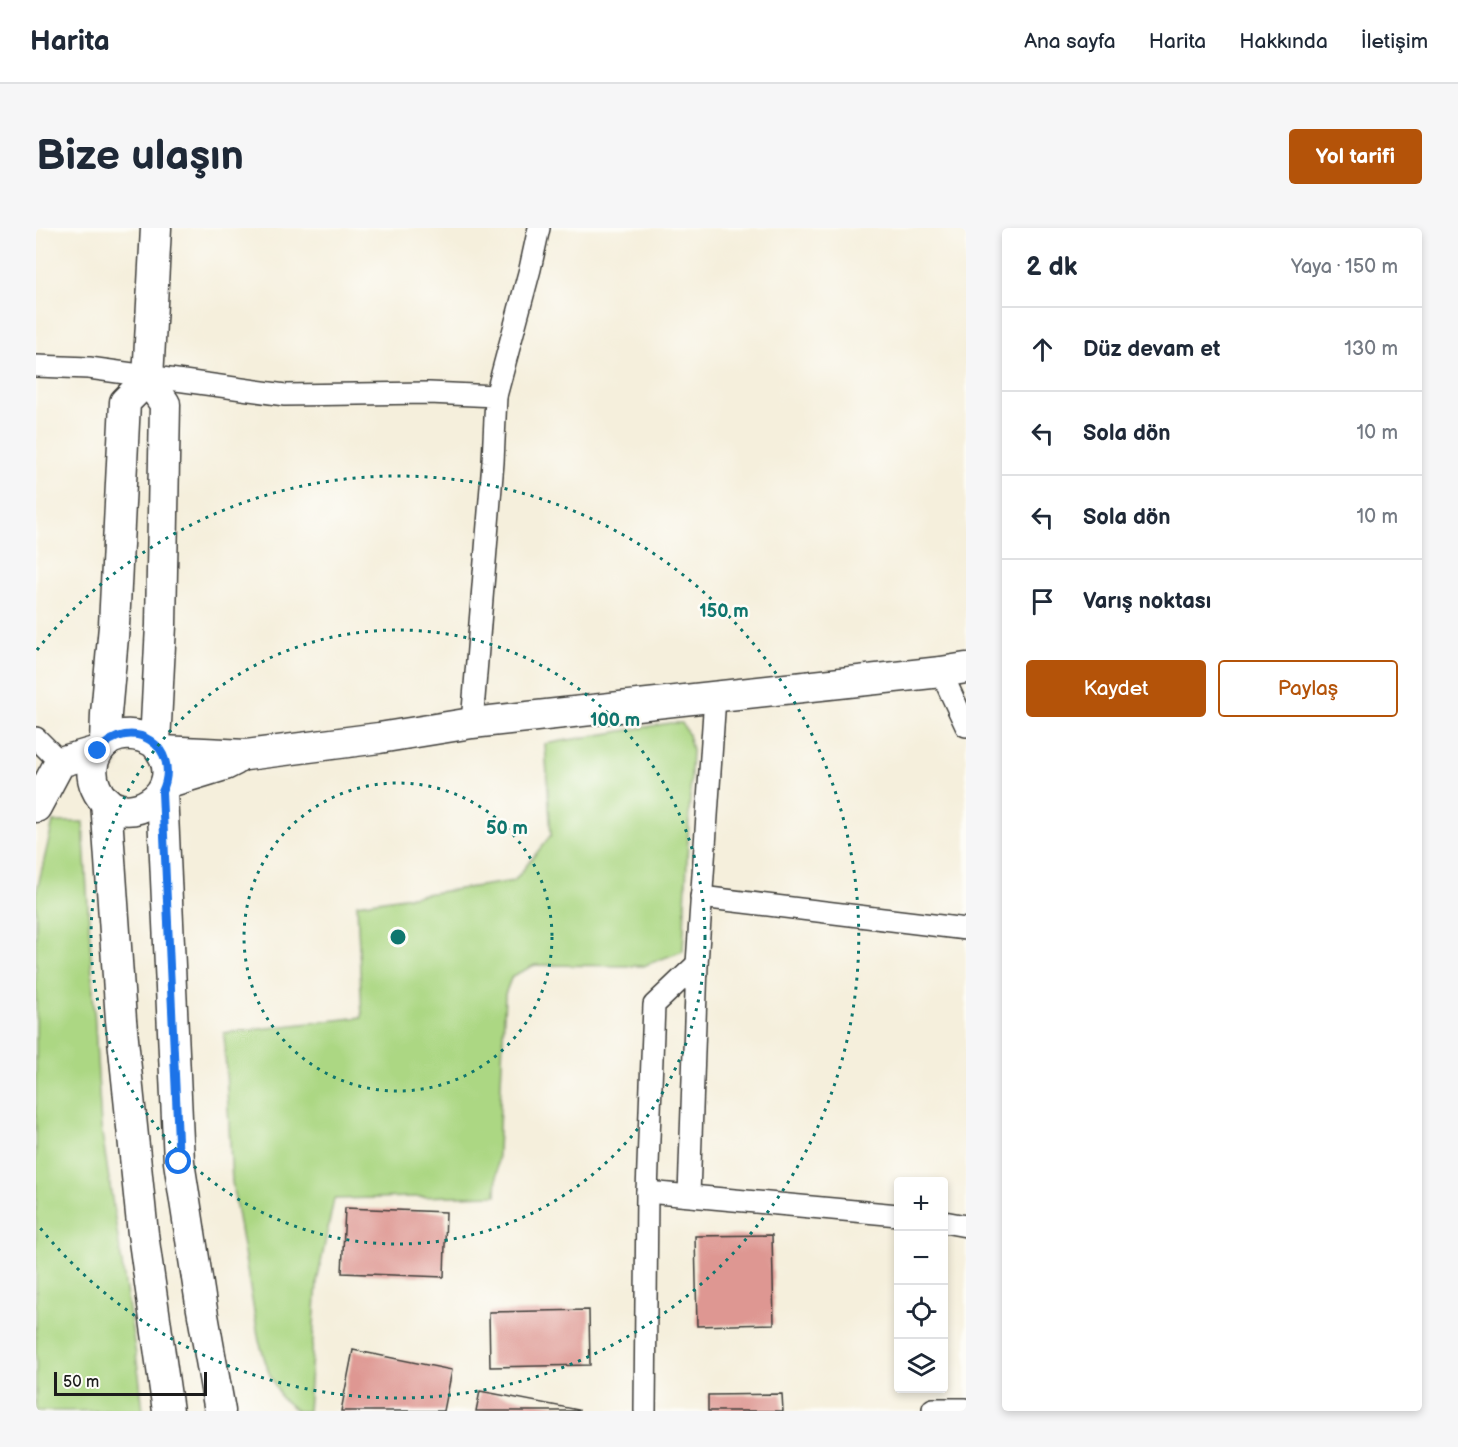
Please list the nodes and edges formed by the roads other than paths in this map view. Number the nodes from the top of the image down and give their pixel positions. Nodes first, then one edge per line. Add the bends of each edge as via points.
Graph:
1 (156, 228) edge
2 (539, 228) edge
3 (36, 366) edge
4 (148, 377) junction
5 (496, 396) junction
6 (953, 670) edge
7 (715, 697) junction
8 (472, 723) junction
9 (966, 726) edge
10 (36, 738) edge
11 (102, 747) junction
12 (158, 747) junction
13 (246, 755) junction
14 (60, 762) junction
15 (164, 788) junction
16 (106, 801) junction
17 (36, 807) edge
18 (701, 897) junction
19 (966, 928) edge
20 (697, 964) junction
21 (647, 1192) junction
22 (690, 1195) junction
23 (894, 1215) edge
24 (948, 1223) edge
25 (966, 1226) edge
26 (933, 1409) dead end
27 (966, 1409) edge
28 (168, 1411) edge
29 (220, 1411) edge
30 (645, 1411) edge

1 - 4 street
2 - 5 street
3 - 4 street via 89,368
4 - 5 street via 285,395
4 - 11 street via 125,402 114,626
4 - 12 street via 165,404
5 - 8 street
6 - 7 street
6 - 9 street
7 - 8 street
7 - 18 street
8 - 13 street
10 - 14 street
11 - 12 street via 114,738 135,734
11 - 14 street
11 - 16 street via 92,772 98,792
12 - 13 street
12 - 15 street via 166,761
13 - 15 street
14 - 17 street
15 - 16 street via 155,801 137,809 117,807
15 - 29 street via 179,1162
16 - 28 street via 143,1234
18 - 19 street
18 - 20 street
20 - 21 street via 654,1005
20 - 22 street
21 - 22 street
21 - 30 street
22 - 23 street
24 - 25 street
26 - 27 street

